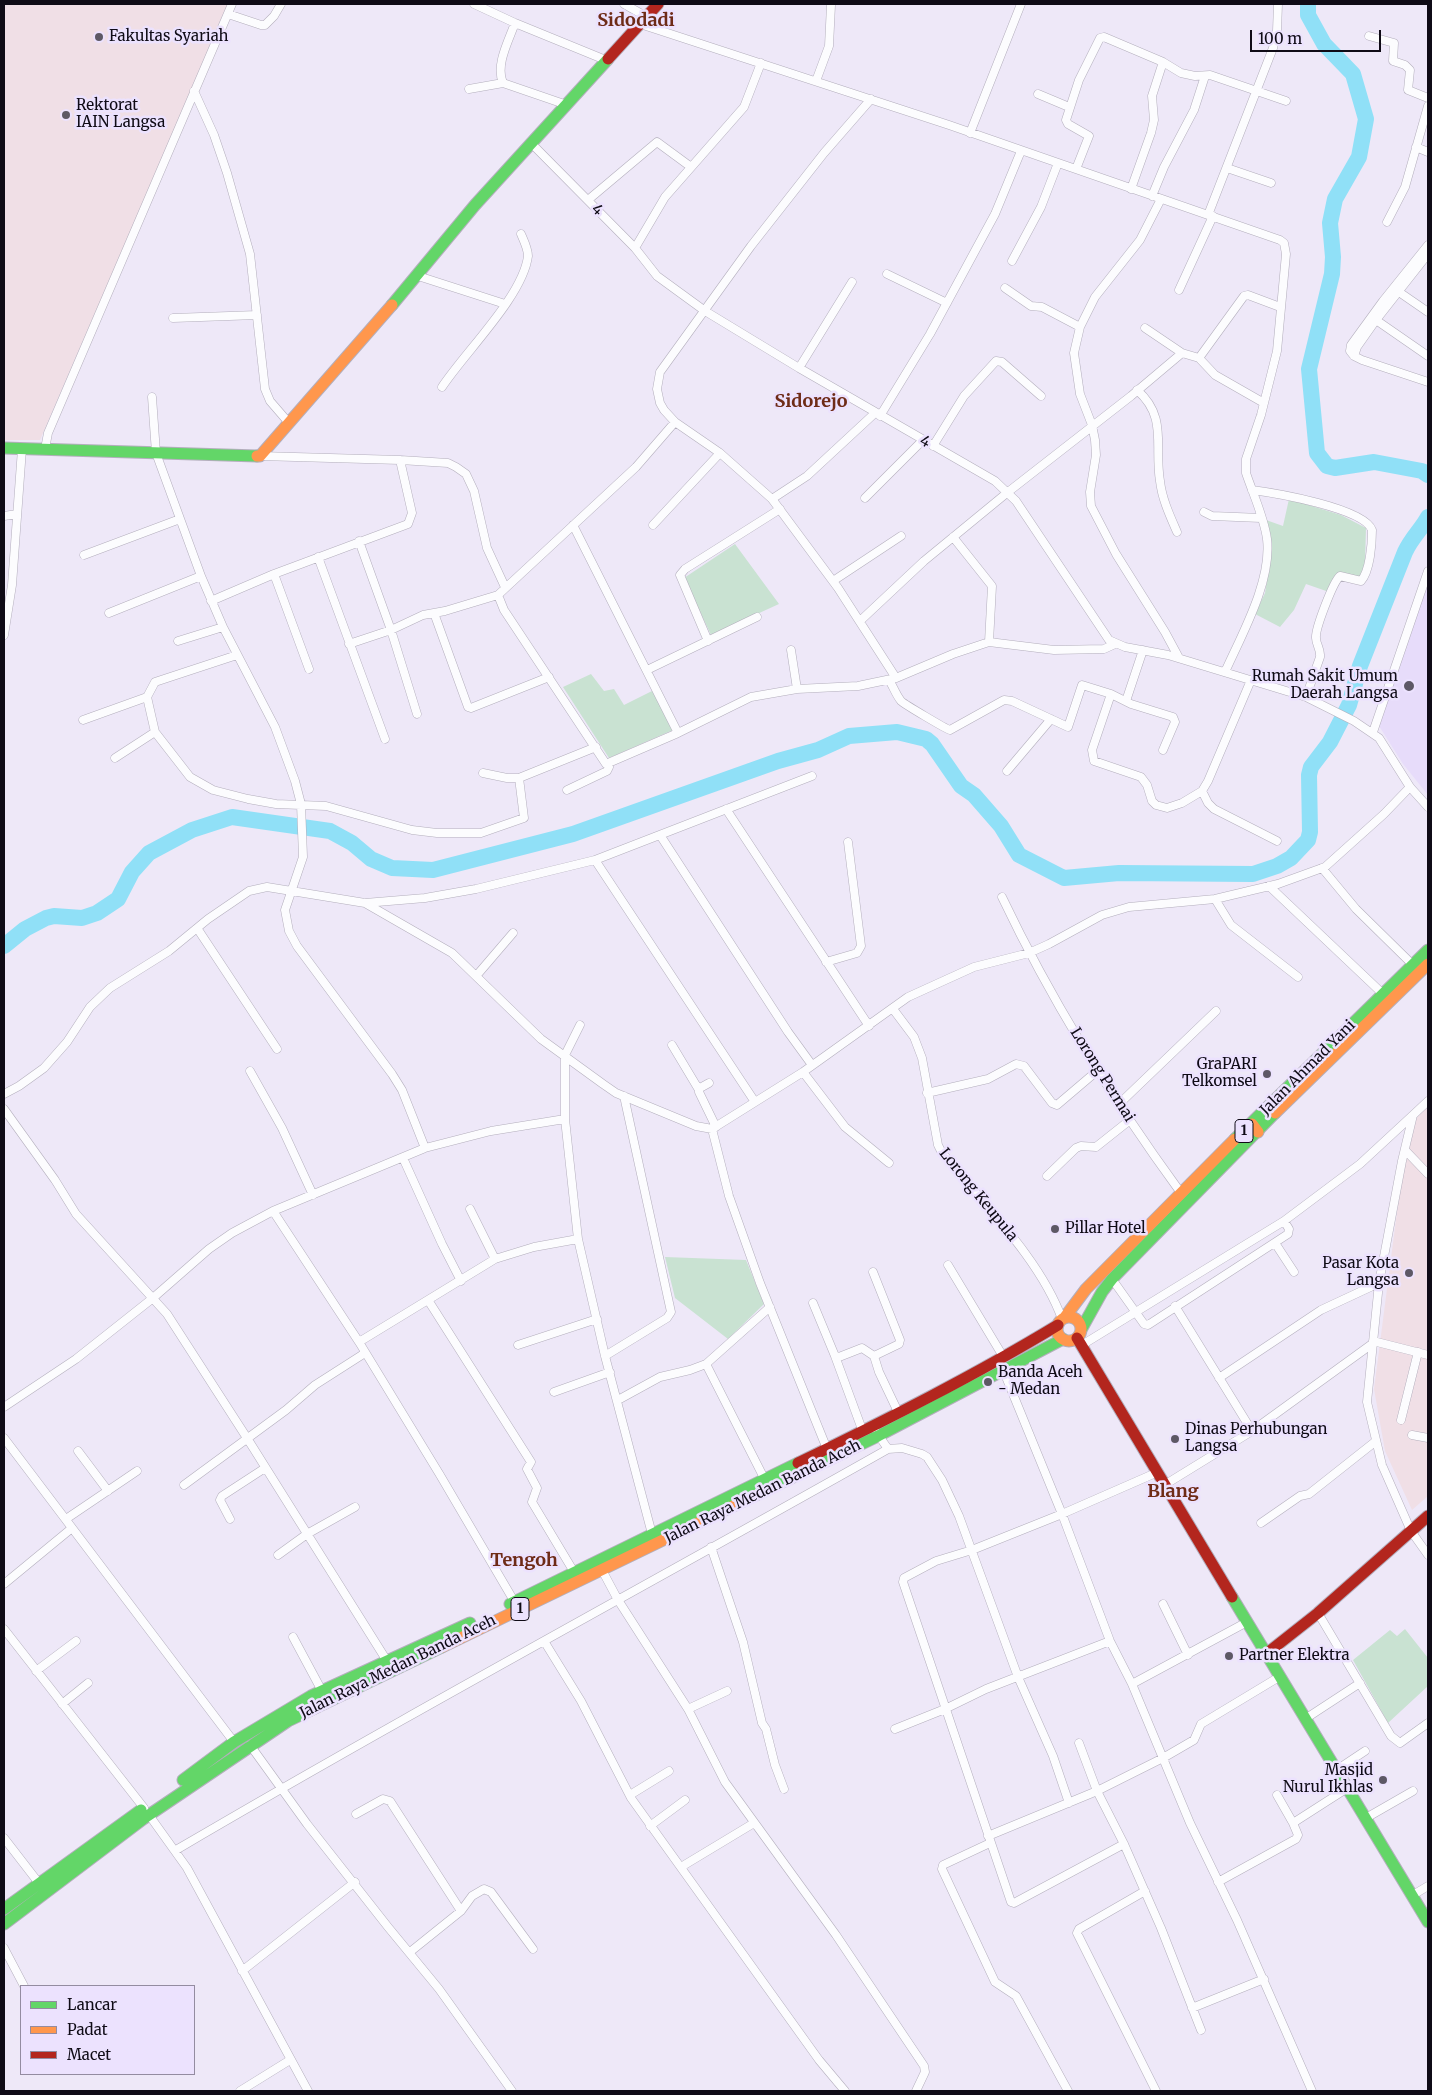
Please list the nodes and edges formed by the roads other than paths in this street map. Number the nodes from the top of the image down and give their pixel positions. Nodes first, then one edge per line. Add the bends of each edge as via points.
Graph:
1 (232, 4) edge
2 (281, 4) edge
3 (474, 4) edge
4 (624, 4) edge
5 (658, 4) edge
6 (1019, 4) edge
7 (1278, 4) edge
8 (831, 5) dead end
9 (228, 14) junction
10 (643, 20) junction
11 (515, 23) junction
12 (1369, 36) dead end
13 (608, 61) junction
14 (1163, 62) junction
15 (761, 63) junction
16 (1205, 76) junction
17 (503, 82) junction
18 (816, 82) junction
19 (469, 90) dead end
20 (1257, 90) junction
21 (194, 92) junction
22 (1038, 94) dead end
23 (1428, 98) edge
24 (871, 99) junction
25 (1286, 101) dead end
26 (567, 105) junction
27 (1428, 106) edge
28 (1069, 107) junction
29 (970, 133) junction
30 (532, 144) junction
31 (1416, 147) junction
32 (1021, 150) junction
33 (1428, 152) edge
34 (1058, 163) junction
35 (691, 167) junction
36 (1227, 168) junction
37 (1076, 170) junction
38 (1271, 183) dead end
39 (1131, 189) junction
40 (1152, 196) junction
41 (1161, 199) junction
42 (588, 200) junction
43 (1211, 216) junction
44 (1387, 222) dead end
45 (521, 234) dead end
46 (1428, 245) edge
47 (635, 248) junction
48 (1428, 254) edge
49 (1012, 261) dead end
50 (1421, 264) junction
51 (1428, 269) edge
52 (887, 274) dead end
53 (418, 276) junction
54 (852, 282) dead end
55 (1005, 288) dead end
56 (1179, 290) dead end
57 (1399, 292) junction
58 (947, 303) junction
59 (505, 304) junction
60 (1280, 307) junction
61 (705, 310) junction
62 (1428, 312) edge
63 (257, 315) junction
64 (173, 318) dead end
65 (1376, 320) junction
66 (1080, 327) junction
67 (1144, 328) dead end
68 (1182, 353) junction
69 (1354, 356) junction
70 (1428, 356) edge
71 (1199, 358) junction
72 (799, 368) junction
73 (1428, 382) edge
74 (442, 387) dead end
75 (1137, 390) junction
76 (1041, 396) dead end
77 (152, 397) dead end
78 (1264, 403) junction
79 (878, 414) junction
80 (675, 422) junction
81 (289, 423) junction
82 (1092, 425) junction
83 (923, 440) junction
84 (933, 446) junction
85 (4, 448) edge
86 (22, 449) junction
87 (45, 449) junction
88 (156, 453) junction
89 (720, 454) junction
90 (260, 456) junction
91 (400, 460) junction
92 (1252, 490) junction
93 (1008, 492) junction
94 (865, 498) dead end
95 (772, 499) junction
96 (780, 509) junction
97 (1204, 512) dead end
98 (17, 514) junction
99 (4, 516) edge
100 (1261, 518) junction
101 (180, 519) junction
102 (573, 525) junction
103 (653, 525) dead end
104 (1178, 532) dead end
105 (901, 536) dead end
106 (953, 537) junction
107 (359, 541) junction
108 (84, 555) dead end
109 (318, 557) junction
110 (1428, 571) edge
111 (274, 574) junction
112 (201, 576) junction
113 (833, 581) junction
114 (505, 587) junction
115 (498, 595) junction
116 (211, 601) junction
117 (109, 613) dead end
118 (434, 613) junction
119 (757, 617) dead end
120 (860, 621) junction
121 (223, 627) junction
122 (391, 630) junction
123 (4, 635) edge
124 (178, 641) dead end
125 (708, 641) junction
126 (989, 642) junction
127 (349, 644) junction
128 (1115, 644) junction
129 (791, 650) dead end
130 (1144, 650) junction
131 (237, 655) junction
132 (1179, 658) junction
133 (309, 670) dead end
134 (647, 670) junction
135 (1225, 672) junction
136 (550, 677) junction
137 (892, 679) junction
138 (1251, 680) junction
139 (797, 689) junction
140 (1111, 694) junction
141 (147, 697) junction
142 (1306, 697) junction
143 (1126, 701) junction
144 (417, 714) dead end
145 (1051, 719) junction
146 (83, 720) dead end
147 (155, 732) junction
148 (1373, 732) junction
149 (678, 733) junction
150 (385, 739) dead end
151 (596, 747) junction
152 (1163, 750) dead end
153 (115, 758) dead end
154 (606, 764) junction
155 (1007, 771) dead end
156 (483, 773) dead end
157 (812, 776) dead end
158 (519, 778) junction
159 (1410, 787) junction
160 (567, 790) dead end
161 (1202, 791) junction
162 (302, 807) junction
163 (1428, 807) edge
164 (726, 809) junction
165 (660, 834) junction
166 (1277, 841) dead end
167 (848, 842) dead end
168 (595, 860) junction
169 (1322, 868) junction
170 (1269, 886) junction
171 (291, 890) junction
172 (1002, 897) dead end
173 (1215, 899) junction
174 (365, 903) junction
175 (197, 928) junction
176 (513, 933) dead end
177 (1428, 950) edge
178 (1029, 953) junction
179 (826, 962) junction
180 (1428, 964) edge
181 (1413, 965) junction
182 (477, 975) junction
183 (1298, 977) dead end
184 (1383, 994) junction
185 (893, 1008) junction
186 (1216, 1011) dead end
187 (580, 1025) dead end
188 (869, 1026) junction
189 (672, 1045) dead end
190 (276, 1049) dead end
191 (565, 1055) junction
192 (812, 1065) junction
193 (250, 1071) dead end
194 (1097, 1071) junction
195 (803, 1072) junction
196 (709, 1083) dead end
197 (699, 1090) junction
198 (927, 1093) junction
199 (4, 1094) edge
200 (624, 1096) junction
201 (1428, 1101) edge
202 (755, 1102) junction
203 (1119, 1104) junction
204 (4, 1108) edge
205 (1413, 1115) junction
206 (565, 1119) junction
207 (1130, 1120) junction
208 (714, 1128) junction
209 (1255, 1128) junction
210 (426, 1148) junction
211 (1405, 1150) junction
212 (403, 1158) junction
213 (889, 1163) dead end
214 (1428, 1174) edge
215 (1047, 1176) dead end
216 (1181, 1193) junction
217 (313, 1195) junction
218 (470, 1209) dead end
219 (273, 1212) junction
220 (1284, 1221) junction
221 (578, 1239) junction
222 (1275, 1242) junction
223 (495, 1259) junction
224 (948, 1265) dead end
225 (873, 1272) dead end
226 (1294, 1272) dead end
227 (1112, 1279) junction
228 (462, 1281) junction
229 (1379, 1283) junction
230 (153, 1298) junction
231 (428, 1300) junction
232 (813, 1303) dead end
233 (1176, 1306) junction
234 (770, 1308) junction
235 (1135, 1312) junction
236 (597, 1319) junction
237 (1062, 1320) junction
238 (1080, 1337) junction
239 (1063, 1339) junction
240 (359, 1342) junction
241 (1373, 1342) junction
242 (518, 1345) dead end
243 (1418, 1352) junction
244 (365, 1353) junction
245 (1428, 1355) edge
246 (605, 1356) junction
247 (835, 1356) junction
248 (874, 1356) junction
249 (1004, 1358) junction
250 (706, 1364) junction
251 (610, 1372) junction
252 (1004, 1372) junction
253 (1219, 1378) junction
254 (554, 1392) dead end
255 (618, 1400) junction
256 (4, 1407) edge
257 (899, 1414) junction
258 (1402, 1420) dead end
259 (1252, 1431) junction
260 (872, 1432) junction
261 (1412, 1435) dead end
262 (4, 1438) edge
263 (247, 1438) junction
264 (1428, 1438) edge
265 (1376, 1441) junction
266 (827, 1448) junction
267 (888, 1449) junction
268 (78, 1452) dead end
269 (265, 1468) junction
270 (137, 1471) dead end
271 (1158, 1472) junction
272 (765, 1480) junction
273 (1166, 1484) junction
274 (184, 1485) dead end
275 (108, 1491) junction
276 (355, 1507) dead end
277 (1062, 1514) junction
278 (1428, 1516) edge
279 (66, 1519) junction
280 (230, 1519) dead end
281 (1261, 1522) dead end
282 (72, 1528) junction
283 (1411, 1531) junction
284 (307, 1534) junction
285 (652, 1534) junction
286 (711, 1547) junction
287 (972, 1550) junction
288 (278, 1555) dead end
289 (1428, 1555) edge
290 (602, 1570) junction
291 (574, 1572) junction
292 (4, 1584) edge
293 (618, 1600) junction
294 (514, 1601) junction
295 (1163, 1604) dead end
296 (1318, 1613) junction
297 (498, 1615) junction
298 (1247, 1622) junction
299 (4, 1629) edge
300 (293, 1637) dead end
301 (76, 1641) dead end
302 (544, 1641) junction
303 (1110, 1641) junction
304 (1266, 1654) junction
305 (1188, 1655) junction
306 (387, 1661) junction
307 (36, 1671) junction
308 (1018, 1676) junction
309 (1279, 1677) junction
310 (88, 1683) dead end
311 (1360, 1683) junction
312 (1132, 1684) junction
313 (322, 1691) junction
314 (727, 1691) dead end
315 (62, 1704) junction
316 (688, 1709) junction
317 (945, 1710) junction
318 (1305, 1718) junction
319 (1428, 1723) edge
320 (895, 1729) dead end
321 (234, 1742) junction
322 (1079, 1743) dead end
323 (250, 1745) junction
324 (1365, 1751) dead end
325 (224, 1756) junction
326 (1163, 1758) junction
327 (1335, 1770) junction
328 (670, 1772) dead end
329 (281, 1788) junction
330 (784, 1789) dead end
331 (1346, 1789) junction
332 (1097, 1790) junction
333 (1413, 1791) dead end
334 (630, 1795) junction
335 (1277, 1796) dead end
336 (685, 1800) dead end
337 (1069, 1803) junction
338 (147, 1811) junction
339 (356, 1814) dead end
340 (1366, 1818) junction
341 (754, 1823) junction
342 (1294, 1823) junction
343 (650, 1826) junction
344 (4, 1838) edge
345 (106, 1840) junction
346 (989, 1840) junction
347 (1124, 1844) junction
348 (176, 1850) junction
349 (681, 1867) junction
350 (38, 1882) junction
351 (354, 1882) junction
352 (1218, 1882) junction
353 (1428, 1886) edge
354 (1145, 1891) junction
355 (1413, 1895) junction
356 (4, 1909) edge
357 (462, 1911) junction
358 (1428, 1922) edge
359 (4, 1924) edge
360 (4, 1948) edge
361 (533, 1949) dead end
362 (410, 1952) junction
363 (242, 1971) junction
364 (1264, 1980) junction
365 (23, 1985) edge
366 (1192, 2008) junction
367 (1202, 2030) dead end
368 (290, 2060) junction
369 (240, 2091) edge
370 (308, 2091) edge
371 (512, 2091) edge
372 (845, 2091) edge
373 (916, 2091) edge
374 (1068, 2091) edge
375 (1156, 2091) edge
376 (1312, 2091) edge

1 - 9 street
2 - 9 street via 265,25
3 - 11 street
4 - 10 street
5 - 10 main road
6 - 29 street
7 - 20 street via 1276,39
8 - 18 street via 829,46
9 - 21 street
10 - 13 main road
10 - 15 street
11 - 13 street
11 - 17 street via 502,63
12 - 23 street via 1394,43 1393,61 1410,70 1408,90
13 - 26 main road
14 - 16 street via 1181,73
14 - 28 street via 1100,38
14 - 39 street via 1152,96 1152,133
15 - 18 street
15 - 35 street via 744,107
16 - 20 street
16 - 40 street via 1194,110
17 - 19 street
17 - 26 street
18 - 24 street
20 - 25 street
20 - 36 street
21 - 63 street via 214,135 240,216 250,254
21 - 87 street via 52,425
22 - 28 street
24 - 29 street
24 - 61 street via 751,246
26 - 30 main road
27 - 31 street
28 - 37 street via 1066,122 1089,136
29 - 32 street
30 - 42 street, 4
30 - 53 main road via 475,206
31 - 33 street
31 - 44 street via 1405,187
32 - 34 street
32 - 58 street via 995,214
34 - 37 street
34 - 49 street via 1041,207
35 - 42 street via 657,142
35 - 47 street via 665,196
36 - 38 street
36 - 43 street
37 - 39 street
39 - 40 street
40 - 41 street
41 - 43 street
41 - 66 street via 1140,240 1103,285
42 - 47 street, 4
43 - 56 street
43 - 60 street via 1284,243 1286,254
45 - 59 street via 528,254 523,276
46 - 69 street via 1351,346
47 - 61 street, 4 via 657,276
48 - 50 street
50 - 51 street
50 - 57 street
52 - 58 street
53 - 59 street
53 - 81 main road
54 - 72 street
55 - 66 street via 1032,306 1042,307
57 - 62 street
57 - 65 street
58 - 79 street
59 - 74 street
60 - 71 street via 1244,296
60 - 78 street via 1277,351
61 - 72 street, 4
61 - 80 street via 660,372 657,389 660,403
63 - 64 street
63 - 81 street via 265,389 270,401
65 - 69 street
65 - 70 street
66 - 82 street via 1074,353 1080,394
67 - 68 street
68 - 71 street
68 - 75 street
69 - 73 street
71 - 78 street via 1215,375
72 - 79 street, 4
75 - 82 street
75 - 104 street via 1151,405 1157,422 1159,480 1164,501
76 - 84 street via 1002,362 996,361 964,396
77 - 88 street
78 - 92 street via 1246,459 1246,473
79 - 83 street, 4
79 - 95 street via 807,476
80 - 89 street
80 - 102 street via 636,466
81 - 90 main road
82 - 93 street
82 - 132 street via 1096,455 1091,506
83 - 84 street, 4
83 - 94 street
84 - 93 street, 4 via 995,481
85 - 86 main road
86 - 87 main road
86 - 98 street
87 - 88 main road
88 - 90 main road
88 - 101 street
89 - 95 street
89 - 103 street
90 - 91 street
91 - 107 street via 412,513 408,524
91 - 114 street via 448,464 466,474 474,491 487,548
92 - 100 street
92 - 142 street via 1311,500 1367,522 1372,530 1363,580 1340,576 1329,595 1316,636 1320,657
93 - 106 street
93 - 128 street, 4 via 1103,634
95 - 96 street
96 - 113 street
96 - 125 street via 684,569 680,575
97 - 100 street via 1239,519
98 - 99 street
98 - 123 street via 12,585
100 - 135 street via 1267,549 1261,588
101 - 108 street
101 - 112 street
102 - 114 street
102 - 134 street
105 - 113 street
106 - 120 street
106 - 126 street via 992,586
107 - 109 street
107 - 122 street
109 - 111 street
109 - 127 street
110 - 148 street
111 - 116 street
111 - 133 street
112 - 116 street
112 - 117 street
113 - 120 street
114 - 115 street
115 - 118 street
115 - 136 street via 504,610
116 - 121 street
118 - 122 street
118 - 136 street via 468,707
119 - 125 street
120 - 137 street
121 - 124 street
121 - 131 street
122 - 127 street
122 - 144 street
125 - 134 street
126 - 128 street via 1054,650 1104,649
126 - 137 street
127 - 150 street
128 - 130 street
129 - 139 street
130 - 132 street
130 - 143 street
131 - 141 street via 156,682
131 - 162 street via 275,727
132 - 135 street
134 - 149 street
135 - 138 street
136 - 151 street
137 - 139 street via 858,686
137 - 145 street via 902,702 950,730 1004,700
138 - 142 street
138 - 161 street
139 - 149 street via 751,697
140 - 143 street
140 - 145 street via 1082,686 1069,726
140 - 161 street via 1092,750 1094,760 1141,778 1152,801 1161,807 1173,807
141 - 146 street
141 - 147 street
142 - 148 street
143 - 152 street via 1175,719
145 - 155 street
147 - 153 street
147 - 162 street via 198,783 248,799
148 - 159 street
149 - 154 street
151 - 154 street
151 - 158 street
154 - 160 street via 609,767 607,771
156 - 158 street
157 - 164 street
158 - 162 street via 524,819 481,833 412,830 326,806
159 - 163 street
159 - 169 street via 1352,844
161 - 166 street via 1214,809
162 - 171 street via 303,856
164 - 165 street
164 - 179 street
165 - 168 street
165 - 192 street
167 - 179 street via 862,946 858,953
168 - 174 street via 476,889
168 - 202 street
169 - 170 street
169 - 181 street via 1356,909
170 - 173 street
170 - 184 street
171 - 174 street
171 - 175 street via 267,887 249,891
171 - 210 street via 285,917 293,938 392,1074
172 - 178 street, Lorong Permai
173 - 178 street via 1129,907 1102,915
173 - 183 street via 1231,925
174 - 182 street via 444,948
175 - 190 street
175 - 199 street via 169,951 110,988 90,1007 44,1068
176 - 182 street
177 - 181 main road, Jalan Ahmad Yani / 1
178 - 185 street via 974,967 908,997
178 - 194 street, Lorong Permai
179 - 188 street
180 - 209 main road, 1
181 - 184 main road, Jalan Ahmad Yani / 1
182 - 191 street via 531,1030
184 - 209 main road, Jalan Ahmad Yani / 1
185 - 188 street
185 - 198 street, Lorong Keupula via 917,1044
186 - 203 street
187 - 191 street
188 - 192 street
189 - 197 street
191 - 200 street
191 - 206 street
192 - 195 street
193 - 217 street via 282,1128
194 - 198 street via 1057,1104 1024,1066 1016,1064 988,1079
194 - 203 street, Lorong Permai
195 - 202 street
195 - 213 street via 845,1127
196 - 197 street
197 - 208 street
198 - 237 street, Lorong Keupula via 940,1151 1033,1263
200 - 208 street via 696,1126
200 - 246 street via 671,1312 667,1318
201 - 205 street
202 - 208 street
203 - 207 street, Lorong Permai
204 - 230 street via 76,1214
205 - 211 street
205 - 220 street via 1360,1164
206 - 210 street via 491,1131
206 - 221 street
207 - 215 street via 1096,1147 1076,1148
207 - 216 street, Lorong Permai
208 - 234 street via 729,1196
209 - 216 main road, Jalan Ahmad Yani / 1
209 - 227 main road, 1
210 - 212 street
211 - 214 street
211 - 229 street
212 - 217 street
212 - 228 street
216 - 237 main road, Jalan Ahmad Yani / 1 via 1086,1289
217 - 219 street
218 - 223 street
219 - 230 street via 209,1248
219 - 240 street
220 - 222 street via 1290,1233
220 - 235 street
221 - 223 street via 534,1247
221 - 236 street
222 - 226 street
222 - 233 street
223 - 228 street
224 - 249 street
225 - 248 street via 900,1342
227 - 235 street
227 - 238 main road, 1 via 1098,1299
228 - 231 street
229 - 241 street
229 - 253 street via 1321,1310
230 - 256 street via 76,1358
230 - 263 street via 167,1314
231 - 240 street
231 - 291 street via 531,1462 527,1469 536,1488 532,1502
232 - 247 street
233 - 235 street via 1148,1325
233 - 253 street
234 - 250 street
234 - 266 street
235 - 238 street
236 - 242 street
236 - 246 street
237 - 238 main road via 1076,1318
237 - 239 main road via 1058,1333
237 - 249 main road, Jalan Raya Medan Banda Aceh / 1
238 - 239 main road via 1070,1341
238 - 271 main road
239 - 252 main road, Jalan Raya Medan Banda Aceh / 1
240 - 244 street
241 - 243 street
241 - 259 street
241 - 265 street via 1367,1402
243 - 245 street
243 - 258 street
244 - 263 street via 315,1385
244 - 294 street
246 - 251 street
247 - 248 street via 862,1348
247 - 260 street
248 - 257 street
249 - 257 main road, Jalan Raya Medan Banda Aceh / 1
250 - 255 street via 660,1377
250 - 272 street
251 - 254 street
251 - 255 street
252 - 260 main road, Jalan Raya Medan Banda Aceh / 1
252 - 277 street
253 - 259 street
255 - 285 street
257 - 260 main road, Jalan Raya Medan Banda Aceh / 1
259 - 273 street
260 - 266 main road, Jalan Raya Medan Banda Aceh / 1
260 - 267 street
260 - 290 main road, Jalan Raya Medan Banda Aceh / 1
261 - 264 street
262 - 279 street
263 - 269 street
263 - 274 street
265 - 281 street via 1309,1494 1300,1496
265 - 283 street via 1382,1465
266 - 272 main road, Jalan Raya Medan Banda Aceh / 1
267 - 286 street
267 - 287 street via 909,1449 927,1457 950,1498
268 - 275 street
269 - 280 street via 222,1496 222,1506
269 - 284 street
270 - 275 street
271 - 273 main road
271 - 277 street
272 - 285 main road, Jalan Raya Medan Banda Aceh / 1
273 - 298 main road
275 - 279 street
276 - 284 street
277 - 287 street
277 - 303 street
278 - 283 main road
279 - 282 street
282 - 292 street
282 - 321 street
283 - 289 street
283 - 296 main road
284 - 288 street
284 - 306 street
285 - 291 main road, Jalan Raya Medan Banda Aceh / 1
286 - 293 street
286 - 330 street via 743,1642 762,1723
287 - 308 street
287 - 317 street via 936,1562 904,1578 903,1582
290 - 293 street
290 - 297 main road, Jalan Raya Medan Banda Aceh / 1
291 - 294 main road, Jalan Raya Medan Banda Aceh / 1
293 - 302 street
293 - 316 street
294 - 297 main road, Jalan Raya Medan Banda Aceh / 1
295 - 305 street
296 - 304 main road
296 - 311 street
297 - 306 main road, Jalan Raya Medan Banda Aceh / 1
297 - 323 main road, Jalan Raya Medan Banda Aceh / 1 via 288,1721
298 - 304 main road
298 - 305 street
299 - 307 street
300 - 313 street
301 - 307 street
302 - 329 street
302 - 334 street via 581,1701
303 - 308 street
303 - 312 street
304 - 309 main road
305 - 312 street
306 - 313 main road, Jalan Raya Medan Banda Aceh / 1
307 - 315 street
308 - 317 street
308 - 337 street via 1053,1756
309 - 318 main road
309 - 326 street via 1201,1724 1194,1740
310 - 315 street
311 - 318 street
311 - 319 street via 1397,1743
312 - 326 street
313 - 321 main road, Jalan Raya Medan Banda Aceh / 1
314 - 316 street
315 - 338 street
316 - 341 street via 726,1782
317 - 320 street
317 - 346 street
318 - 327 main road
321 - 325 main road, Jalan Raya Medan Banda Aceh / 1
322 - 332 street
323 - 325 main road, Jalan Raya Medan Banda Aceh / 1
323 - 329 street
324 - 327 street
325 - 338 main road, Jalan Raya Medan Banda Aceh / 1
326 - 332 street
326 - 352 street
327 - 331 main road
328 - 334 street
329 - 348 street
329 - 351 street
331 - 340 main road
331 - 342 street
332 - 337 street
332 - 347 street
333 - 340 street
334 - 343 street
335 - 342 street
336 - 343 street
337 - 346 street
338 - 345 main road, Jalan Raya Medan Banda Aceh / 1
338 - 348 street via 165,1840
339 - 357 street via 383,1799 390,1801
340 - 355 main road
341 - 349 street
341 - 373 street via 836,1935 924,2066 925,2072
342 - 352 street via 1296,1839
343 - 349 street
344 - 350 street
345 - 350 main road, Jalan Raya Medan Banda Aceh / 1
345 - 359 main road, Jalan Raya Medan Banda Aceh / 1
346 - 347 street via 1010,1900 1014,1903
346 - 374 street via 943,1865 942,1871 995,1982 1016,1996
347 - 354 street
348 - 363 street
349 - 372 street via 819,2060
350 - 356 main road, Jalan Raya Medan Banda Aceh / 1
351 - 362 street
351 - 363 street
352 - 364 street
353 - 355 street
354 - 366 street
354 - 375 street via 1077,1933
355 - 358 main road
357 - 361 street via 472,1896 489,1890
357 - 362 street
360 - 365 street
362 - 371 street
363 - 368 street
364 - 366 street
364 - 376 street
366 - 367 street
368 - 369 street
368 - 370 street

